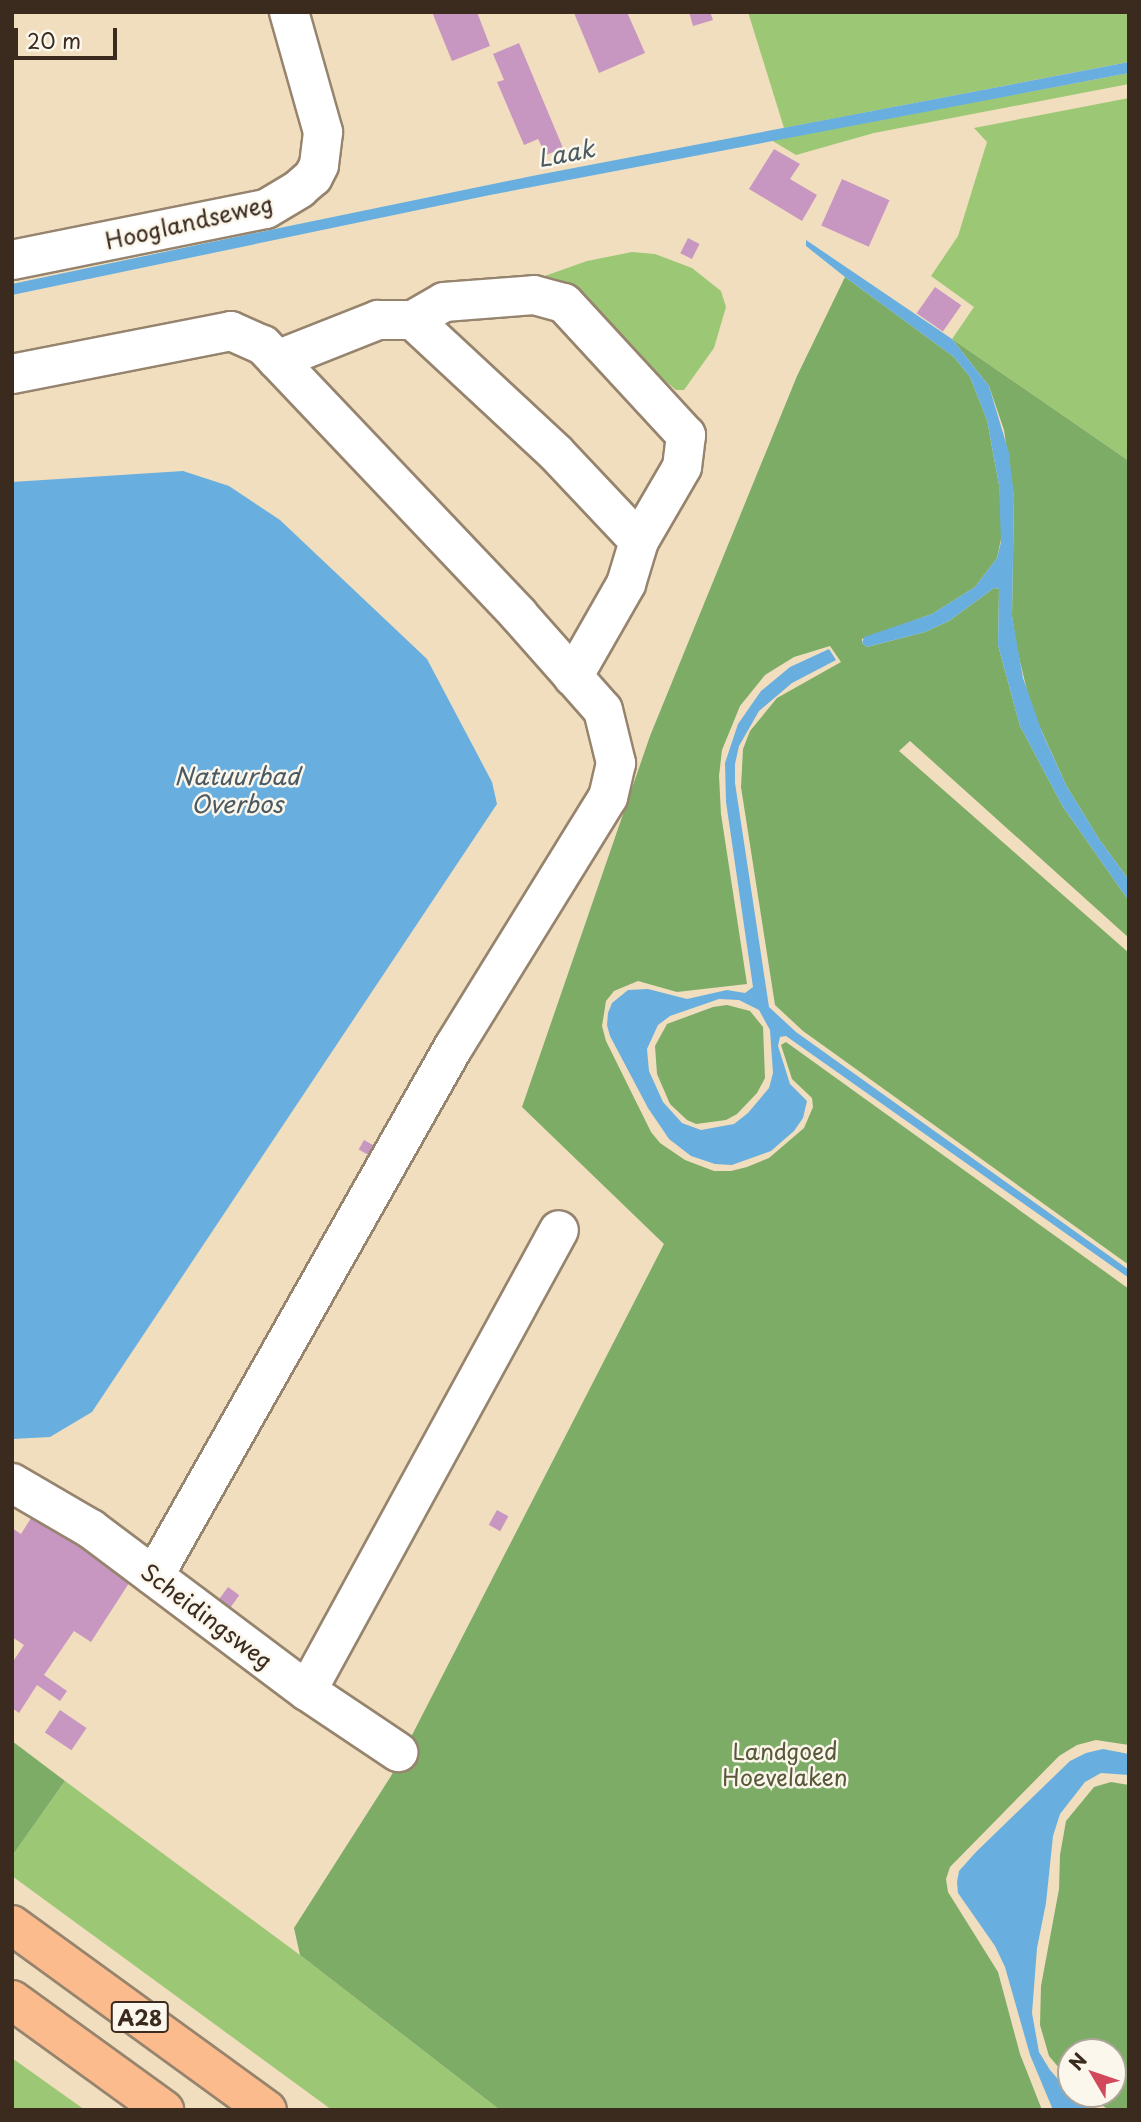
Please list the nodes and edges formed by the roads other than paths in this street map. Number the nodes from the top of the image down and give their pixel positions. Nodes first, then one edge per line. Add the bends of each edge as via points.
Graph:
1 (289, 12) edge
2 (12, 260) edge
3 (413, 320) junction
4 (277, 360) junction
5 (12, 374) edge
6 (639, 541) junction
7 (573, 677) junction
8 (559, 1230) dead end
9 (12, 1483) edge
10 (154, 1576) junction
11 (307, 1691) junction
12 (398, 1752) dead end
13 (12, 1925) edge
14 (12, 2000) edge
15 (164, 2110) edge
16 (267, 2110) edge

1 - 2 street, Hooglandseweg via 323,132 313,177 266,209
3 - 4 street via 378,320
3 - 6 street via 556,453
3 - 6 street via 444,302 534,295 564,303 685,435 682,467
4 - 5 street via 263,345 231,331
4 - 7 street
6 - 7 street via 626,584
7 - 10 street via 603,710 616,763 608,797 454,1046
8 - 11 street
9 - 10 street, Scheidingsweg via 91,1529
10 - 11 street, Scheidingsweg
11 - 12 street, Scheidingsweg
13 - 16 highway, A28
14 - 15 highway, A28

